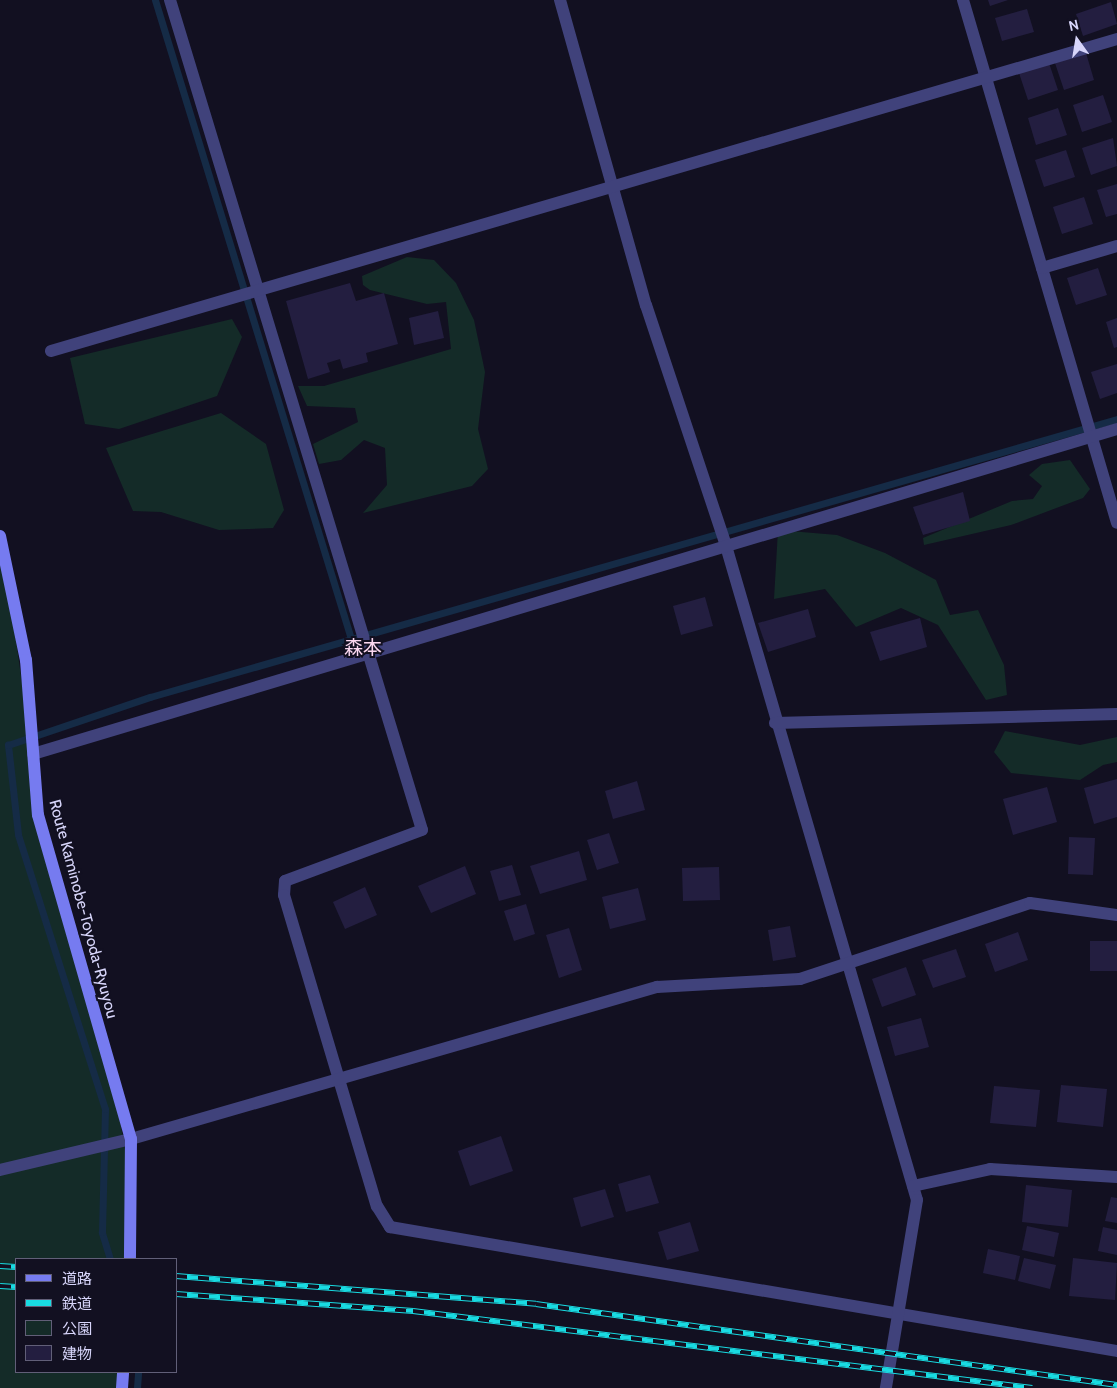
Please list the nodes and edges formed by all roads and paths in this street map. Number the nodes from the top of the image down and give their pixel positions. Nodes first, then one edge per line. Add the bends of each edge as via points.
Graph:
1 (170, 0) edge
2 (560, 0) edge
3 (963, 0) edge
4 (1117, 39) edge
5 (986, 78) junction
6 (615, 185) junction
7 (1117, 246) edge
8 (1042, 268) junction
9 (259, 294) junction
10 (51, 351) dead end
11 (1117, 429) edge
12 (1092, 436) junction
13 (1117, 523) edge
14 (0, 536) edge
15 (726, 546) junction
16 (367, 653) junction
17 (1117, 714) edge
18 (775, 723) junction
19 (33, 754) junction
20 (1117, 915) edge
21 (846, 962) junction
22 (338, 1079) junction
23 (131, 1139) junction
24 (0, 1170) edge
25 (1117, 1177) edge
26 (913, 1186) junction
27 (130, 1258) edge
28 (898, 1313) junction
29 (1117, 1351) edge
30 (123, 1373) edge
31 (122, 1388) edge
32 (886, 1388) edge

1 - 9 street
2 - 6 street
3 - 5 street
4 - 5 street
5 - 6 street
5 - 8 street
6 - 9 street
6 - 15 street via 646,305
7 - 8 street
8 - 12 street
9 - 10 street
9 - 16 street
11 - 12 street
12 - 13 street
12 - 15 street
14 - 19 main road, Route Kaminobe-Toyoda-Ryuyou via 26,660
15 - 16 street
15 - 18 street
16 - 19 street
16 - 22 street via 422,830 285,881 284,896
17 - 18 street
18 - 21 street
19 - 23 main road, Route Kaminobe-Toyoda-Ryuyou via 38,815
20 - 21 street via 1030,903
21 - 22 street via 800,979 657,987
21 - 26 street
22 - 23 street
22 - 28 street via 377,1206 390,1227
23 - 24 street
23 - 27 main road, Route Kaminobe-Toyoda-Ryuyou
25 - 26 street via 990,1169
26 - 28 street via 917,1200
28 - 29 street
28 - 32 street
30 - 31 main road

